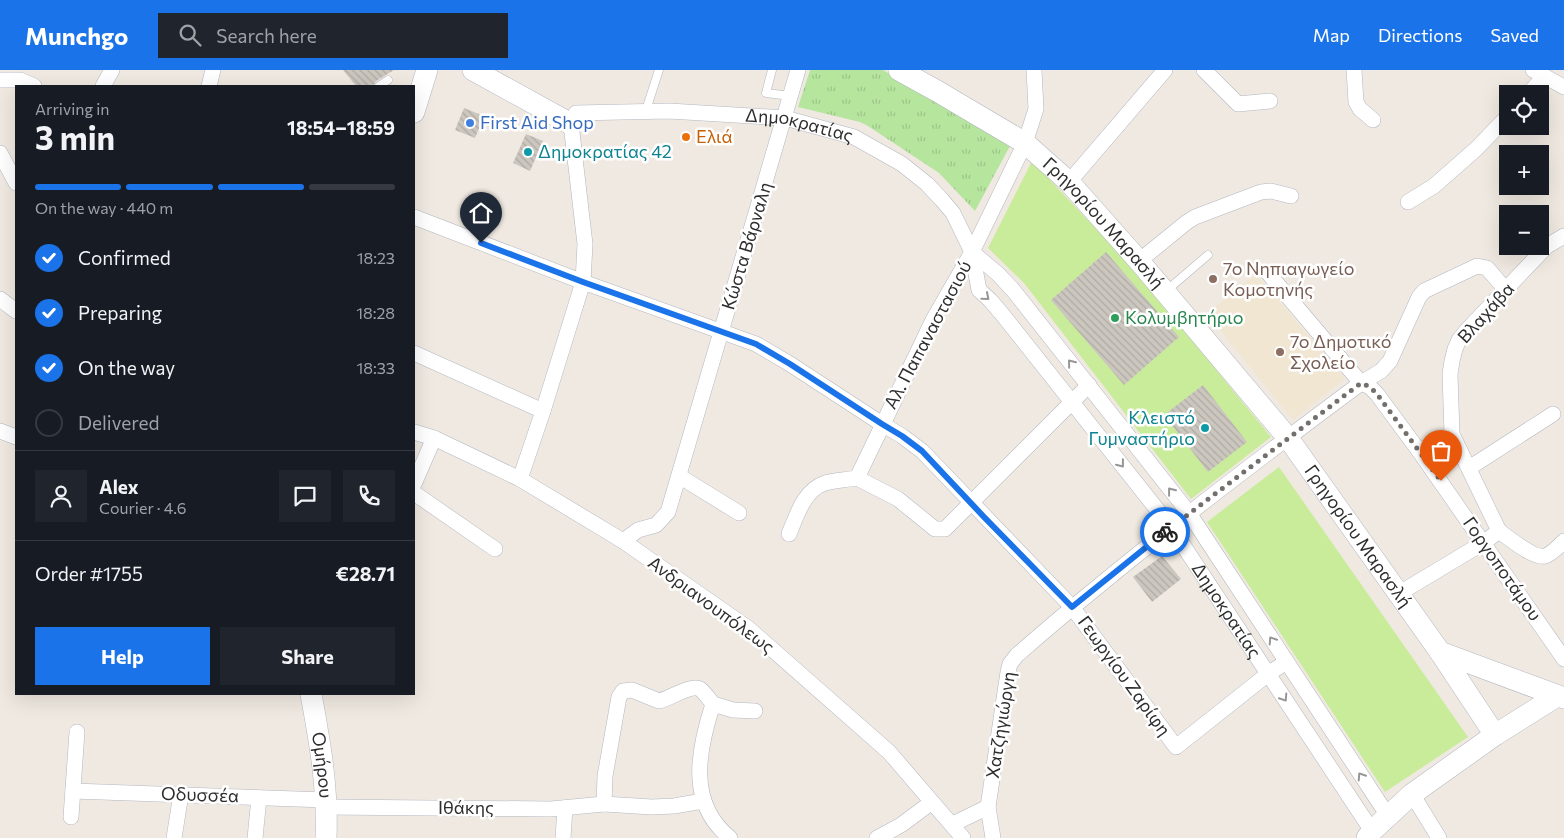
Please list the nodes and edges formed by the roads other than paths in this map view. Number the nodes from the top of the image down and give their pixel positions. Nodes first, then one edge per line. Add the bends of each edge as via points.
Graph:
1 (112, 70) edge
2 (213, 70) edge
3 (428, 70) edge
4 (473, 70) edge
5 (498, 70) edge
6 (659, 70) edge
7 (772, 70) edge
8 (798, 70) edge
9 (899, 70) edge
10 (1034, 70) edge
11 (1165, 70) edge
12 (1204, 70) edge
13 (1354, 70) edge
14 (1539, 73) edge
15 (0, 80) edge
16 (388, 80) dead end
17 (32, 85) edge
18 (104, 85) edge
19 (209, 85) edge
20 (380, 85) edge
21 (1533, 85) edge
22 (1564, 87) edge
23 (791, 96) junction
24 (1270, 101) dead end
25 (415, 109) edge
26 (646, 110) junction
27 (574, 118) junction
28 (785, 118) junction
29 (1373, 120) dead end
30 (1499, 125) edge
31 (1025, 143) junction
32 (0, 153) edge
33 (15, 181) edge
34 (1069, 182) junction
35 (1291, 196) dead end
36 (1408, 202) dead end
37 (415, 217) edge
38 (1564, 236) edge
39 (972, 252) junction
40 (1208, 256) dead end
41 (1139, 261) junction
42 (1268, 273) dead end
43 (583, 282) junction
44 (1506, 290) junction
45 (1165, 292) junction
46 (0, 299) edge
47 (15, 309) edge
48 (722, 331) junction
49 (415, 353) edge
50 (1361, 383) junction
51 (1089, 385) junction
52 (1072, 402) junction
53 (543, 411) junction
54 (1553, 414) dead end
55 (882, 424) junction
56 (0, 430) edge
57 (415, 432) edge
58 (1452, 434) junction
59 (15, 437) edge
60 (434, 438) junction
61 (1288, 438) junction
62 (1419, 451) junction
63 (1469, 468) junction
64 (679, 476) junction
65 (857, 478) junction
66 (520, 480) junction
67 (415, 482) edge
68 (415, 495) edge
69 (971, 503) junction
70 (739, 513) dead end
71 (1189, 513) junction
72 (1171, 527) junction
73 (1499, 531) junction
74 (789, 534) dead end
75 (623, 541) junction
76 (1564, 541) edge
77 (1483, 542) junction
78 (495, 549) dead end
79 (1398, 594) junction
80 (1072, 607) junction
81 (1440, 652) junction
82 (1564, 659) edge
83 (1286, 662) junction
84 (1268, 674) junction
85 (311, 695) edge
86 (1561, 697) edge
87 (713, 704) junction
88 (755, 710) dead end
89 (77, 732) dead end
90 (1495, 736) junction
91 (73, 791) junction
92 (181, 794) junction
93 (1412, 794) junction
94 (259, 798) junction
95 (704, 802) junction
96 (932, 802) junction
97 (327, 803) junction
98 (604, 804) junction
99 (565, 808) junction
100 (988, 808) junction
101 (1388, 816) junction
102 (71, 817) dead end
103 (953, 824) junction
104 (1370, 835) edge
105 (174, 838) edge
106 (255, 838) edge
107 (326, 838) edge
108 (563, 838) edge
109 (730, 838) edge
110 (877, 838) edge
111 (963, 838) edge
112 (994, 838) edge
113 (1439, 838) edge

1 - 18 street
2 - 19 street
3 - 25 street
4 - 27 street
5 - 27 street
6 - 26 lane
7 - 23 lane via 766,93
8 - 23 street, Κώστα Βάρναλη
9 - 31 street, Γρηγορίου Μαρασλή
10 - 31 street, Αλ. Παπαναστασιού via 1036,109
11 - 34 street
12 - 24 street via 1238,104
13 - 29 street via 1356,102
14 - 21 street
14 - 22 street
15 - 17 street via 20,80
16 - 20 lane
23 - 28 street, Κώστα Βάρναλη
26 - 27 street, Δημοκρατίας
26 - 28 street, Δημοκρατίας
27 - 43 street via 585,244
28 - 39 street, Δημοκρατίας via 854,137 902,164 928,184 953,213
28 - 48 street, Κώστα Βάρναλη
30 - 36 street via 1434,186
31 - 34 street, Γρηγορίου Μαρασλή
31 - 39 street, Αλ. Παπαναστασιού
32 - 33 street
34 - 41 street, Γρηγορίου Μαρασλή
35 - 41 street via 1261,192 1195,217
37 - 43 street, Γεωργίου Ζαρίφη
38 - 44 street, Βλαχάβα via 1547,246
51 -> 39 street, Δημοκρατίας via 1013,290
39 -> 52 street, Δημοκρατίας via 979,290
39 - 55 street, Αλ. Παπαναστασιού via 933,320
40 - 45 lane
41 - 45 street, Γρηγορίου Μαρασλή
42 - 50 street, Γοργοποτάμου
43 - 48 street, Γεωργίου Ζαρίφη
43 - 53 street
44 - 50 street, Χατζηγιώργη via 1487,268 1477,266 1428,288 1419,297 1386,367
44 - 58 street, Βλαχάβα via 1467,330 1454,349 1450,374
45 - 61 street, Γρηγορίου Μαρασλή
46 - 47 street
48 - 55 street, Γεωργίου Ζαρίφη via 756,344
48 - 64 street, Κώστα Βάρναλη
49 - 53 street
50 - 61 street, Χατζηγιώργη
50 - 62 street, Γοργοποτάμου via 1375,391
51 - 52 street
71 -> 51 street, Δημοκρατίας
52 - 69 street
52 -> 72 street, Δημοκρατίας
53 - 66 street
54 - 63 street
55 - 65 street, Αλ. Παπαναστασιού
55 - 69 street, Γεωργίου Ζαρίφη via 922,451
56 - 59 street
57 - 60 street, Ανδριανουπόλεως
58 - 62 street
58 - 63 street, Βλαχάβα
60 - 66 street, Ανδριανουπόλεως
60 - 67 street
61 - 71 street, Χατζηγιώργη
61 - 79 street, Γρηγορίου Μαρασλή
62 - 77 street, Γοργοποτάμου
63 - 73 street, Βλαχάβα
64 - 70 street
64 - 75 street, Κώστα Βάρναλη via 668,512 663,518 656,525 638,530
65 - 69 street via 898,499 935,529 945,529
65 - 74 street via 818,487 799,509
66 - 75 street, Ανδριανουπόλεως
68 - 78 street
69 - 80 street, Γεωργίου Ζαρίφη
71 - 72 street, Χατζηγιώργη
83 -> 71 street, Δημοκρατίας
72 - 80 street, Χατζηγιώργη
72 - 84 street, Δημοκρατίας
73 - 76 street via 1542,557
73 - 77 street
75 - 96 street, Ανδριανουπόλεως via 748,628 889,752
77 - 79 street
77 - 82 street, Γοργοποτάμου
79 - 81 street, Γρηγορίου Μαρασλή
80 - 84 street, Γεωργίου Ζαρίφη via 1176,747
80 - 100 street, Χατζηγιώργη via 1010,664
81 - 86 street
81 - 90 street, Γρηγορίου Μαρασλή
83 - 84 street
101 -> 83 street, Δημοκρατίας
84 -> 104 street, Δημοκρατίας
85 - 97 street, Ομήρου via 322,750
86 - 90 street
87 - 88 street via 733,710
87 - 95 street via 699,763
87 - 98 street via 697,688 659,701 632,690 623,691 605,776
89 - 91 street
90 - 93 street
91 - 92 street, Οδυσσέα
91 - 102 street
92 - 94 street, Οδυσσέα
92 - 105 street
93 - 101 street
93 - 113 street
94 - 97 street, Οδυσσέα
94 - 106 street
95 - 98 street, Ιθάκης via 652,807
95 - 109 street via 712,820
96 - 103 street, Ανδριανουπόλεως
96 - 110 street
97 - 99 street, Ιθάκης
97 - 107 street, Ομήρου
98 - 99 street, Ιθάκης
99 - 108 street
100 - 103 street
100 - 112 street, Χατζηγιώργη
101 - 104 street
103 - 111 street, Ανδριανουπόλεως

